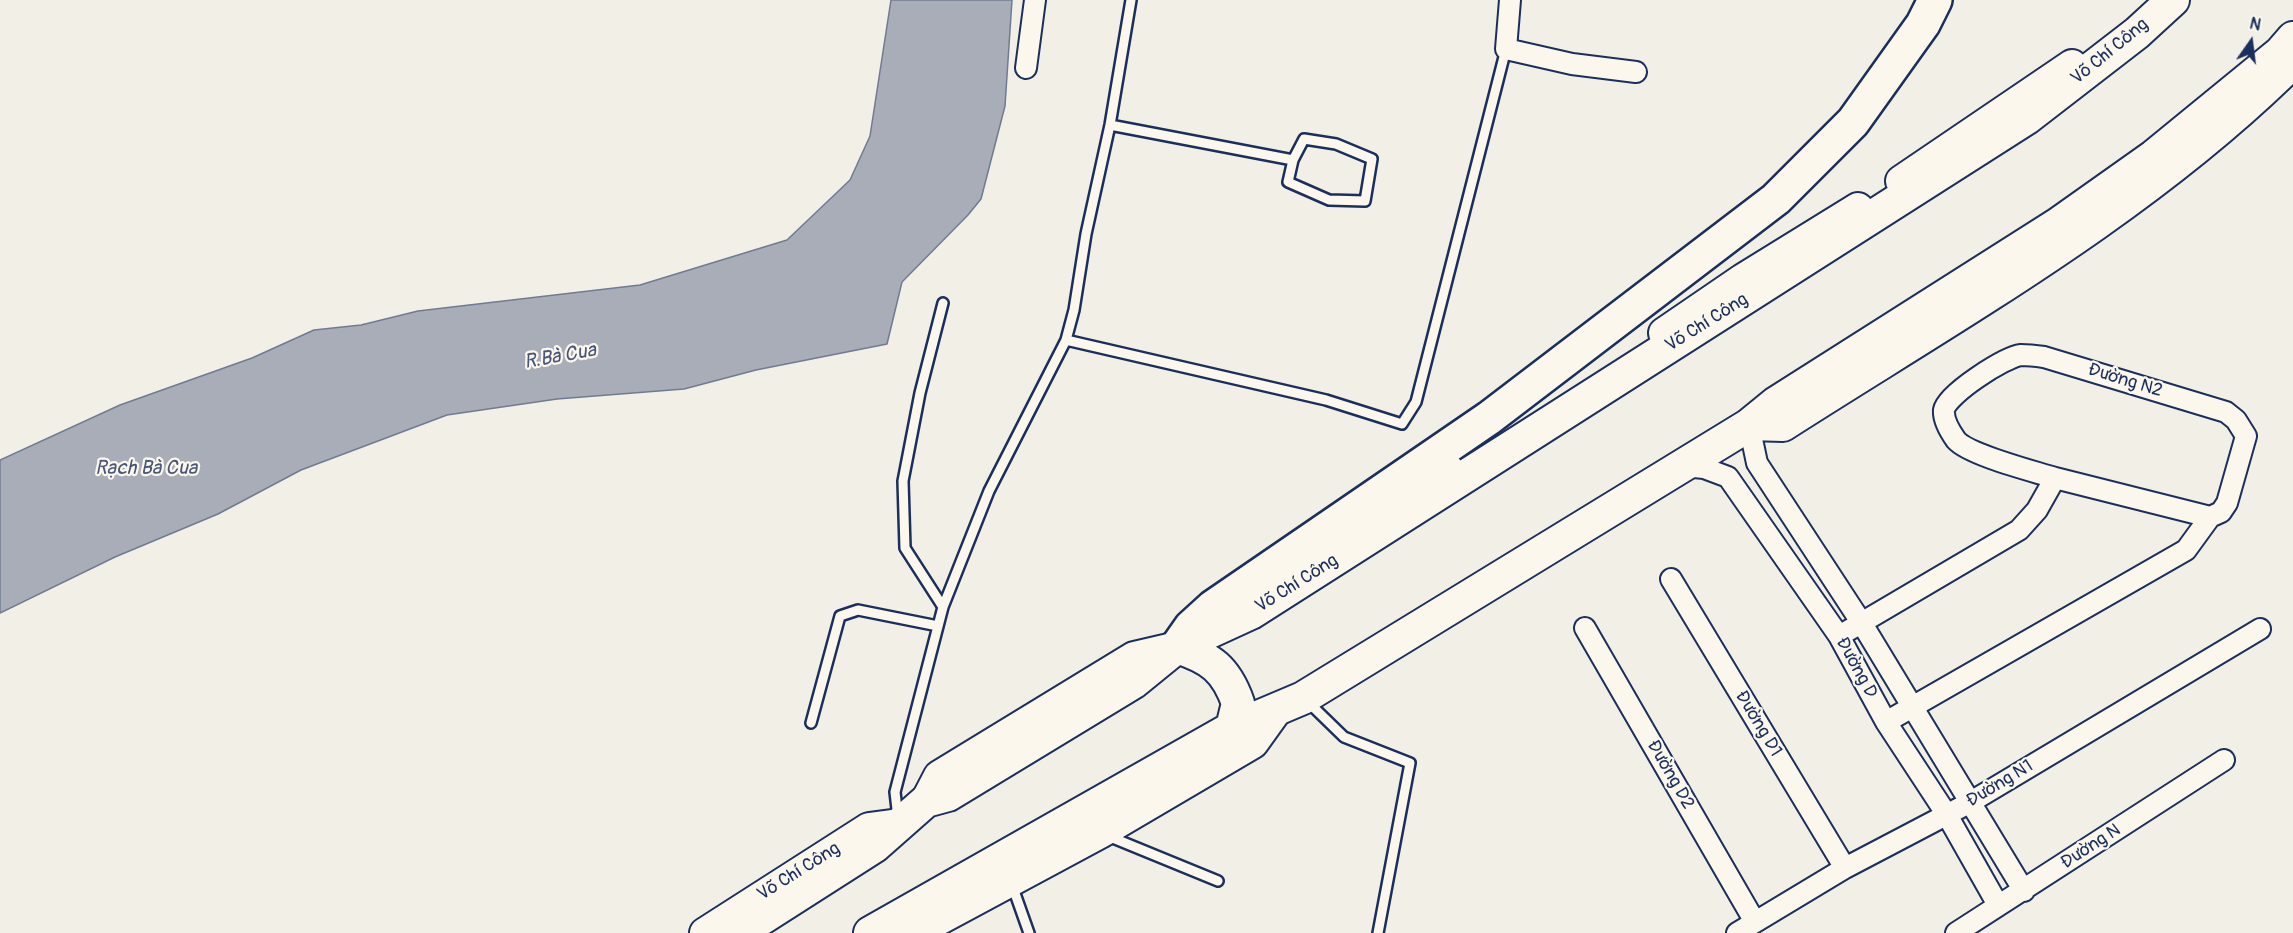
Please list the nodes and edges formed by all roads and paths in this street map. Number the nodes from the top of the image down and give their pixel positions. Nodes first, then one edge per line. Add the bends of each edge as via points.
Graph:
1 (1035, 0) edge
2 (1131, 0) edge
3 (1510, 0) edge
4 (1935, 0) edge
5 (2155, 0) edge
6 (2173, 0) edge
7 (2293, 38) edge
8 (1506, 49) junction
9 (2293, 63) edge
10 (1026, 68) dead end
11 (1636, 72) dead end
12 (1110, 125) junction
13 (1293, 160) junction
14 (2160, 164) junction
15 (943, 303) dead end
16 (1066, 340) junction
17 (1749, 425) junction
18 (1684, 466) junction
19 (2055, 478) junction
20 (2210, 517) junction
21 (1671, 579) dead end
22 (943, 607) junction
23 (1861, 622) junction
24 (1226, 624) junction
25 (938, 626) junction
26 (1585, 628) dead end
27 (2260, 629) dead end
28 (1839, 636) junction
29 (1177, 647) junction
30 (1303, 698) junction
31 (1912, 707) junction
32 (1276, 711) junction
33 (1886, 722) junction
34 (811, 723) dead end
35 (1232, 728) junction
36 (2224, 760) dead end
37 (1969, 803) junction
38 (1947, 815) junction
39 (1094, 822) junction
40 (899, 824) junction
41 (1845, 868) junction
42 (1007, 869) junction
43 (1218, 881) dead end
44 (2024, 891) junction
45 (1998, 905) junction
46 (1755, 922) junction
47 (705, 933) edge
48 (739, 933) edge
49 (870, 933) edge
50 (914, 933) edge
51 (1029, 933) edge
52 (1378, 933) edge
53 (1737, 933) edge
54 (1956, 933) edge

1 - 10 street
2 - 12 lane
3 - 8 street
4 - 29 highway via 1923,24 1853,122 1776,199 1489,418 1213,607
5 - 24 main road, Võ Chí Công via 2052,80 1883,192 1246,598 1231,611
6 - 24 highway, Võ Chí Công via 2137,33 2027,118 1251,613
7 - 14 highway
8 - 11 street via 1572,64
8 - 16 lane via 1416,402 1402,424 1326,400
9 - 14 main road via 2221,130
12 - 13 lane
12 - 16 lane
13 - 13 lane via 1304,139 1336,144 1372,159 1365,201 1329,200 1288,182
14 - 17 highway via 2064,233 1776,403
15 - 22 lane via 903,481 905,548
16 - 22 lane via 989,491
17 - 18 highway
17 - 23 street, Đường D via 1757,463
18 - 28 street, Đường D via 1728,477
18 - 30 highway
19 - 20 street
19 - 20 street, Đường N2 via 1980,454 1958,442 1944,411 1951,398 2004,360 2021,355 2044,357 2226,412 2246,436 2227,503 2221,512
19 - 23 street via 2037,510 2019,530
20 - 31 street, Đường N2 via 2186,550
21 - 41 street, Đường D1
22 - 25 lane
23 - 28 street
23 - 31 street, Đường D
24 - 29 highway, Võ Chí Công
24 - 32 highway via 1224,645 1231,665 1257,700
25 - 34 lane via 858,610 840,616
25 - 40 lane via 895,792
26 - 46 street, Đường D2
27 - 37 street, Đường N1
28 - 33 street, Đường D
29 - 35 highway via 1213,662 1224,675 1238,703
29 - 40 highway, Võ Chí Công via 1125,688 948,795 926,801
30 - 32 highway
30 - 52 lane via 1344,737 1410,763
31 - 33 street, Đường N2
31 - 37 street, Đường D
32 - 35 highway
32 - 39 main road via 1253,743
33 - 38 street, Đường D
35 - 39 highway
36 - 44 street, Đường N
37 - 38 street, Đường N1
37 - 44 street, Đường D
38 - 41 street, Đường N1
38 - 45 street, Đường D
39 - 42 highway
39 - 43 lane
40 - 47 main road, Võ Chí Công via 869,828
40 - 48 highway, Võ Chí Công via 875,846
41 - 46 street, Đường N1
42 - 49 highway
42 - 50 main road
42 - 51 lane
44 - 45 street, Đường N
45 - 54 street, Đường N
46 - 53 street, Đường N1

